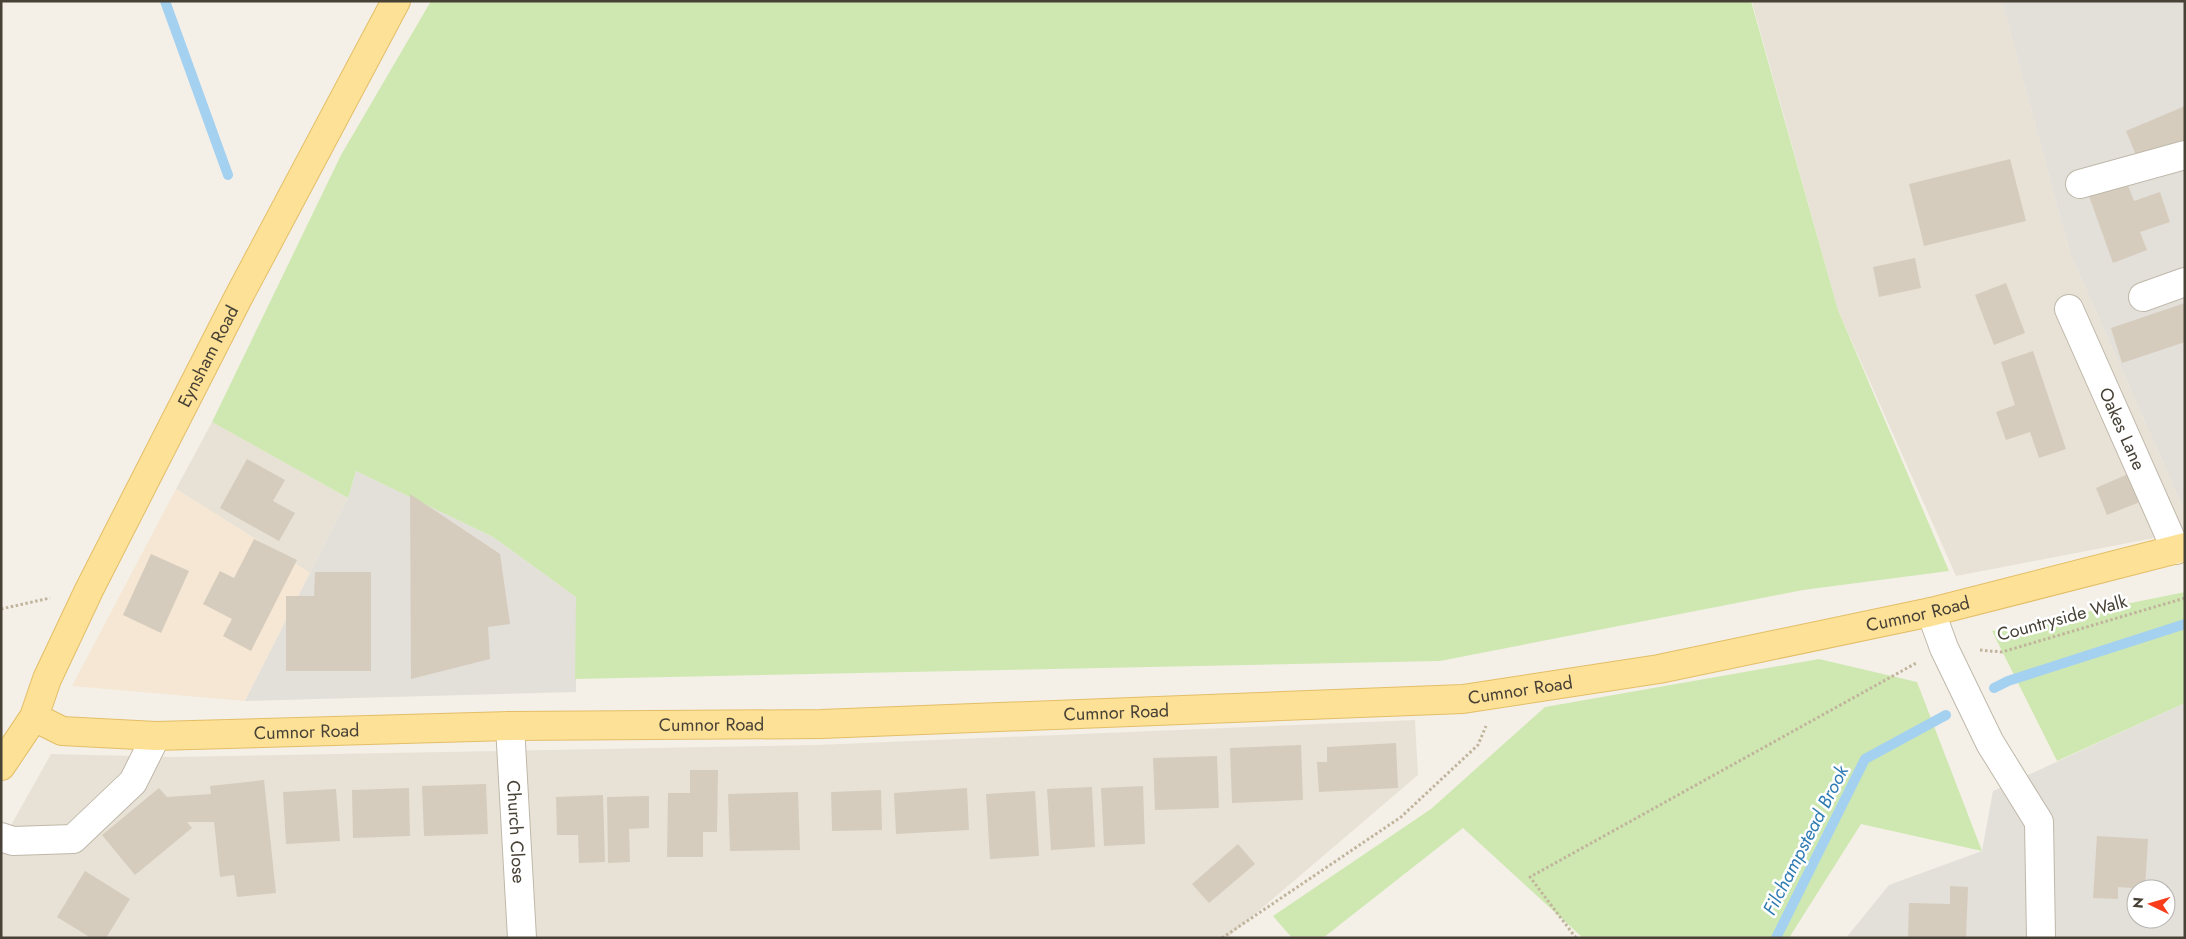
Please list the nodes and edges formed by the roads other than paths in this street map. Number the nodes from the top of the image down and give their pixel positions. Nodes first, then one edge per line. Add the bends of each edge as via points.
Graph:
1 (396, 1) edge
2 (2185, 155) edge
3 (2080, 184) dead end
4 (2185, 282) edge
5 (2143, 298) dead end
6 (2070, 309) dead end
7 (2180, 549) edge
8 (1931, 612) junction
9 (34, 717) junction
10 (510, 726) junction
11 (156, 736) junction
12 (1, 766) edge
13 (1, 837) edge
14 (522, 938) edge
15 (2041, 938) edge

1 - 9 main road, Eynsham Road via 238,298 89,590 47,679
2 - 3 street
4 - 5 street
6 - 7 street, Oakes Lane
7 - 8 main road, Cumnor Road
8 - 10 main road, Cumnor Road via 1659,669 1463,699 820,724
8 - 15 street via 1944,648 1990,742 2039,822
9 - 11 main road, Cumnor Road via 62,731
9 - 12 main road, Eynsham Road
10 - 11 main road, Cumnor Road
10 - 14 street, Church Close
11 - 13 street via 133,782 73,839 14,841

